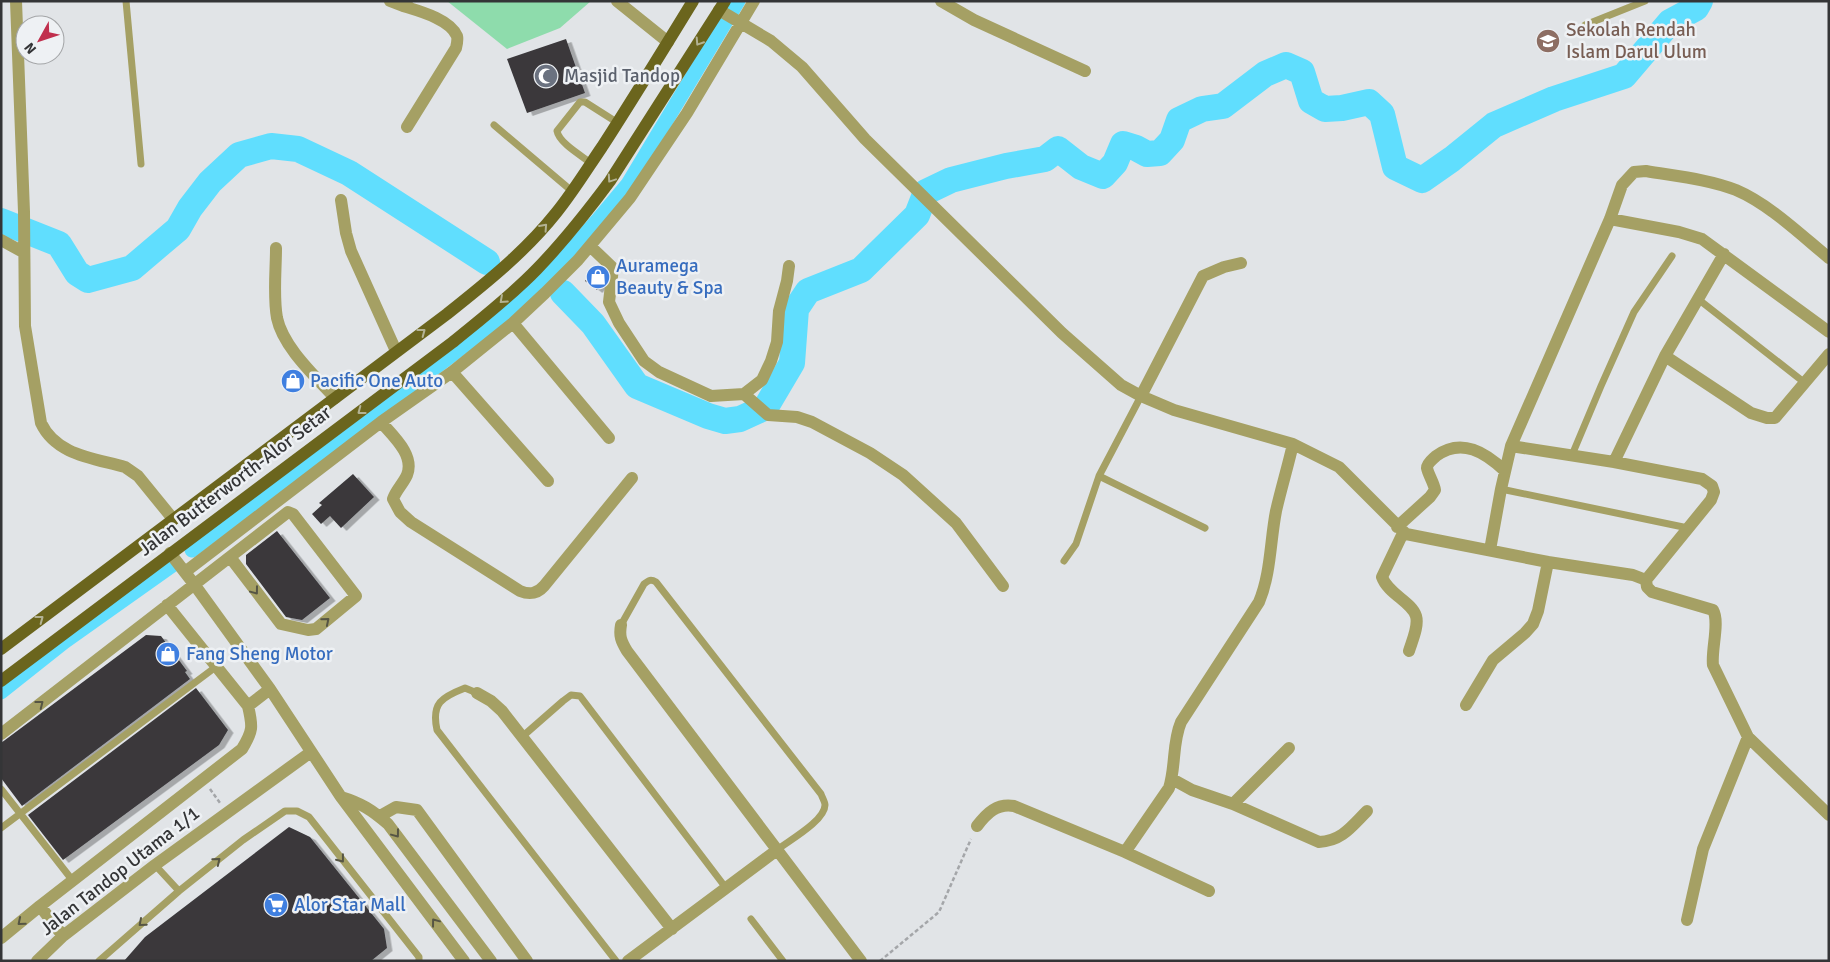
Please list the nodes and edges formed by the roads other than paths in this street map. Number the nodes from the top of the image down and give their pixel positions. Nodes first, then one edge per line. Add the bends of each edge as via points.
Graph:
1 (16, 1) edge
2 (126, 1) edge
3 (390, 1) edge
4 (617, 1) edge
5 (693, 1) edge
6 (754, 1) edge
7 (941, 1) edge
8 (1645, 1) edge
9 (405, 4) edge
10 (722, 6) edge
11 (741, 23) junction
12 (1585, 25) dead end
13 (668, 42) junction
14 (1085, 70) dead end
15 (618, 123) junction
16 (494, 125) dead end
17 (407, 127) dead end
18 (591, 163) junction
19 (141, 164) dead end
20 (573, 192) junction
21 (341, 200) dead end
22 (1610, 219) junction
23 (1, 240) edge
24 (24, 246) junction
25 (590, 246) junction
26 (276, 248) dead end
27 (1724, 254) junction
28 (1672, 256) dead end
29 (1829, 258) edge
30 (1241, 263) dead end
31 (789, 266) dead end
32 (1698, 299) junction
33 (513, 323) junction
34 (1829, 332) edge
35 (396, 351) junction
36 (1829, 354) edge
37 (1665, 356) junction
38 (452, 372) junction
39 (1805, 383) junction
40 (746, 396) junction
41 (1141, 396) junction
42 (335, 398) junction
43 (381, 422) junction
44 (609, 438) dead end
45 (1293, 444) junction
46 (1511, 446) junction
47 (1572, 455) junction
48 (1614, 462) junction
49 (1505, 471) junction
50 (1099, 476) junction
51 (632, 478) dead end
52 (548, 481) dead end
53 (1501, 489) junction
54 (261, 514) junction
55 (173, 519) junction
56 (269, 525) junction
57 (1205, 528) dead end
58 (1688, 528) junction
59 (1400, 530) junction
60 (1490, 550) junction
61 (170, 553) junction
62 (230, 557) junction
63 (1064, 561) dead end
64 (1548, 562) junction
65 (186, 572) junction
66 (1646, 580) junction
67 (194, 584) junction
68 (1003, 586) dead end
69 (167, 605) junction
70 (621, 624) joint
71 (1, 649) edge
72 (1409, 651) dead end
73 (217, 666) junction
74 (1, 681) edge
75 (270, 689) junction
76 (476, 693) joint
77 (248, 706) junction
78 (1466, 706) dead end
79 (1, 734) edge
80 (523, 736) junction
81 (1748, 737) junction
82 (1288, 748) dead end
83 (311, 752) junction
84 (1172, 779) junction
85 (1, 789) edge
86 (340, 797) junction
87 (1233, 804) junction
88 (1367, 810) dead end
89 (20, 814) junction
90 (1829, 815) edge
91 (380, 816) junction
92 (977, 826) road end
93 (1, 828) edge
94 (776, 850) junction
95 (1124, 852) junction
96 (155, 865) junction
97 (73, 881) junction
98 (726, 888) junction
99 (1209, 890) dead end
100 (179, 891) junction
101 (40, 906) junction
102 (751, 919) dead end
103 (1687, 920) dead end
104 (672, 929) junction
105 (63, 936) junction
106 (1, 938) edge
107 (37, 961) edge
108 (99, 961) edge
109 (419, 961) edge
110 (464, 961) edge
111 (491, 961) edge
112 (527, 961) edge
113 (616, 961) edge
114 (628, 961) edge
115 (783, 961) edge
116 (861, 961) edge

1 - 24 street
2 - 19 lane
3 - 9 street
4 - 13 street
5 - 13 main road, Jalan Butterworth-Alor Setar
6 - 11 street
7 - 14 street via 992,29
8 - 12 lane
9 - 17 street via 436,16 457,38 456,48
10 - 11 street
10 -> 61 main road, Jalan Butterworth-Alor Setar via 610,181 536,270 453,342
11 - 25 street via 656,161
11 - 41 street via 802,67 864,139 1062,333 1121,385
13 - 15 main road, Jalan Butterworth-Alor Setar
15 - 18 main road, Jalan Butterworth-Alor Setar
15 - 18 lane via 580,102 557,132 562,141
16 - 20 lane
18 - 20 main road, Jalan Butterworth-Alor Setar
35 -> 20 main road, Jalan Butterworth-Alor Setar via 479,289 518,254
21 - 35 street via 351,250
22 - 27 street via 1702,239
22 - 29 street via 1628,177 1634,172 1646,171 1720,185 1752,198
22 - 46 street
23 - 24 street
24 - 55 street via 25,326 39,413 46,433 63,448 130,469
25 - 33 street
25 - 40 street via 612,268 609,302 644,361 659,372 711,396
26 - 42 street via 277,318 282,331 300,360
27 - 32 street
27 - 34 street
28 - 47 lane via 1634,312
30 - 41 street via 1224,266 1203,276
31 - 40 street via 771,361 762,380
32 - 37 street
32 - 39 lane
33 - 38 street
33 - 44 street
35 - 42 main road, Jalan Butterworth-Alor Setar
36 - 39 street
37 - 39 street via 1751,413 1767,418 1775,418
37 - 48 street
38 - 43 street
38 - 52 street
40 - 68 street via 768,415 812,422 870,453 902,475 956,523
41 - 45 street via 1174,410
41 - 50 lane
42 - 55 main road, Jalan Butterworth-Alor Setar
43 - 51 street via 408,455 406,478 393,499 400,512 520,591 528,593 535,593 544,586
43 - 54 street
45 - 59 street via 1340,467
45 - 84 street via 1276,511 1265,586 1252,615 1181,722 1174,745
46 - 47 street
46 - 49 street
47 - 48 street
48 - 58 street via 1702,479 1712,486 1714,492 1710,500
49 - 53 street
49 - 59 street via 1489,456 1472,448 1452,449 1438,455 1427,469 1435,490
50 - 57 lane
50 - 63 lane via 1076,544
53 - 58 lane
53 - 60 street
54 - 56 street
54 - 65 street
71 -> 55 main road, Jalan Butterworth-Alor Setar
56 - 62 street
62 -> 56 street via 282,624 316,629 356,596 293,514 288,512
58 - 66 street
59 - 60 street
59 - 72 street via 1382,577 1390,590 1416,616
60 - 64 street
61 - 65 street
61 - 74 main road, Jalan Butterworth-Alor Setar
62 - 67 street
64 - 66 street via 1633,575
64 - 78 street via 1533,624 1493,660
65 - 67 street
66 - 81 street via 1652,592 1713,610 1716,622 1713,665
67 - 69 street
67 - 75 street
69 - 73 street
79 -> 69 street
70 - 94 street via 619,634 627,651
70 - 94 lane via 644,584 649,580 656,582 821,794 825,805 814,823
73 - 77 street
73 - 89 lane
75 - 77 street
75 - 83 street
76 - 80 street via 502,711
76 - 113 lane via 465,688 441,700 434,716 437,730
77 - 97 street via 252,733 242,749
80 - 98 lane via 563,700 571,695 580,696
80 - 104 street
81 - 90 street
81 - 103 street via 1703,849
82 - 87 street
83 - 86 street
83 - 96 street, Jalan Tandop Utama 1/1
84 - 87 street via 1192,790
84 - 95 street via 1162,799
85 - 89 lane
86 - 91 street via 360,802
110 -> 86 street
87 - 88 street via 1319,842 1340,836
89 - 93 lane
89 - 97 lane
91 -> 111 street
91 - 112 street via 396,806 417,810
92 - 95 street via 988,813 1005,804
94 - 98 street
94 - 116 street
95 - 99 street
96 - 100 lane
96 - 105 street, Jalan Tandop Utama 1/1
97 - 101 street
98 - 104 street
100 -> 108 lane
100 -> 109 lane via 242,840 285,811 297,811 309,817
101 - 105 street
101 -> 106 street
102 - 115 lane
104 - 114 street
105 - 107 street, Jalan Tandop Utama 1/1

